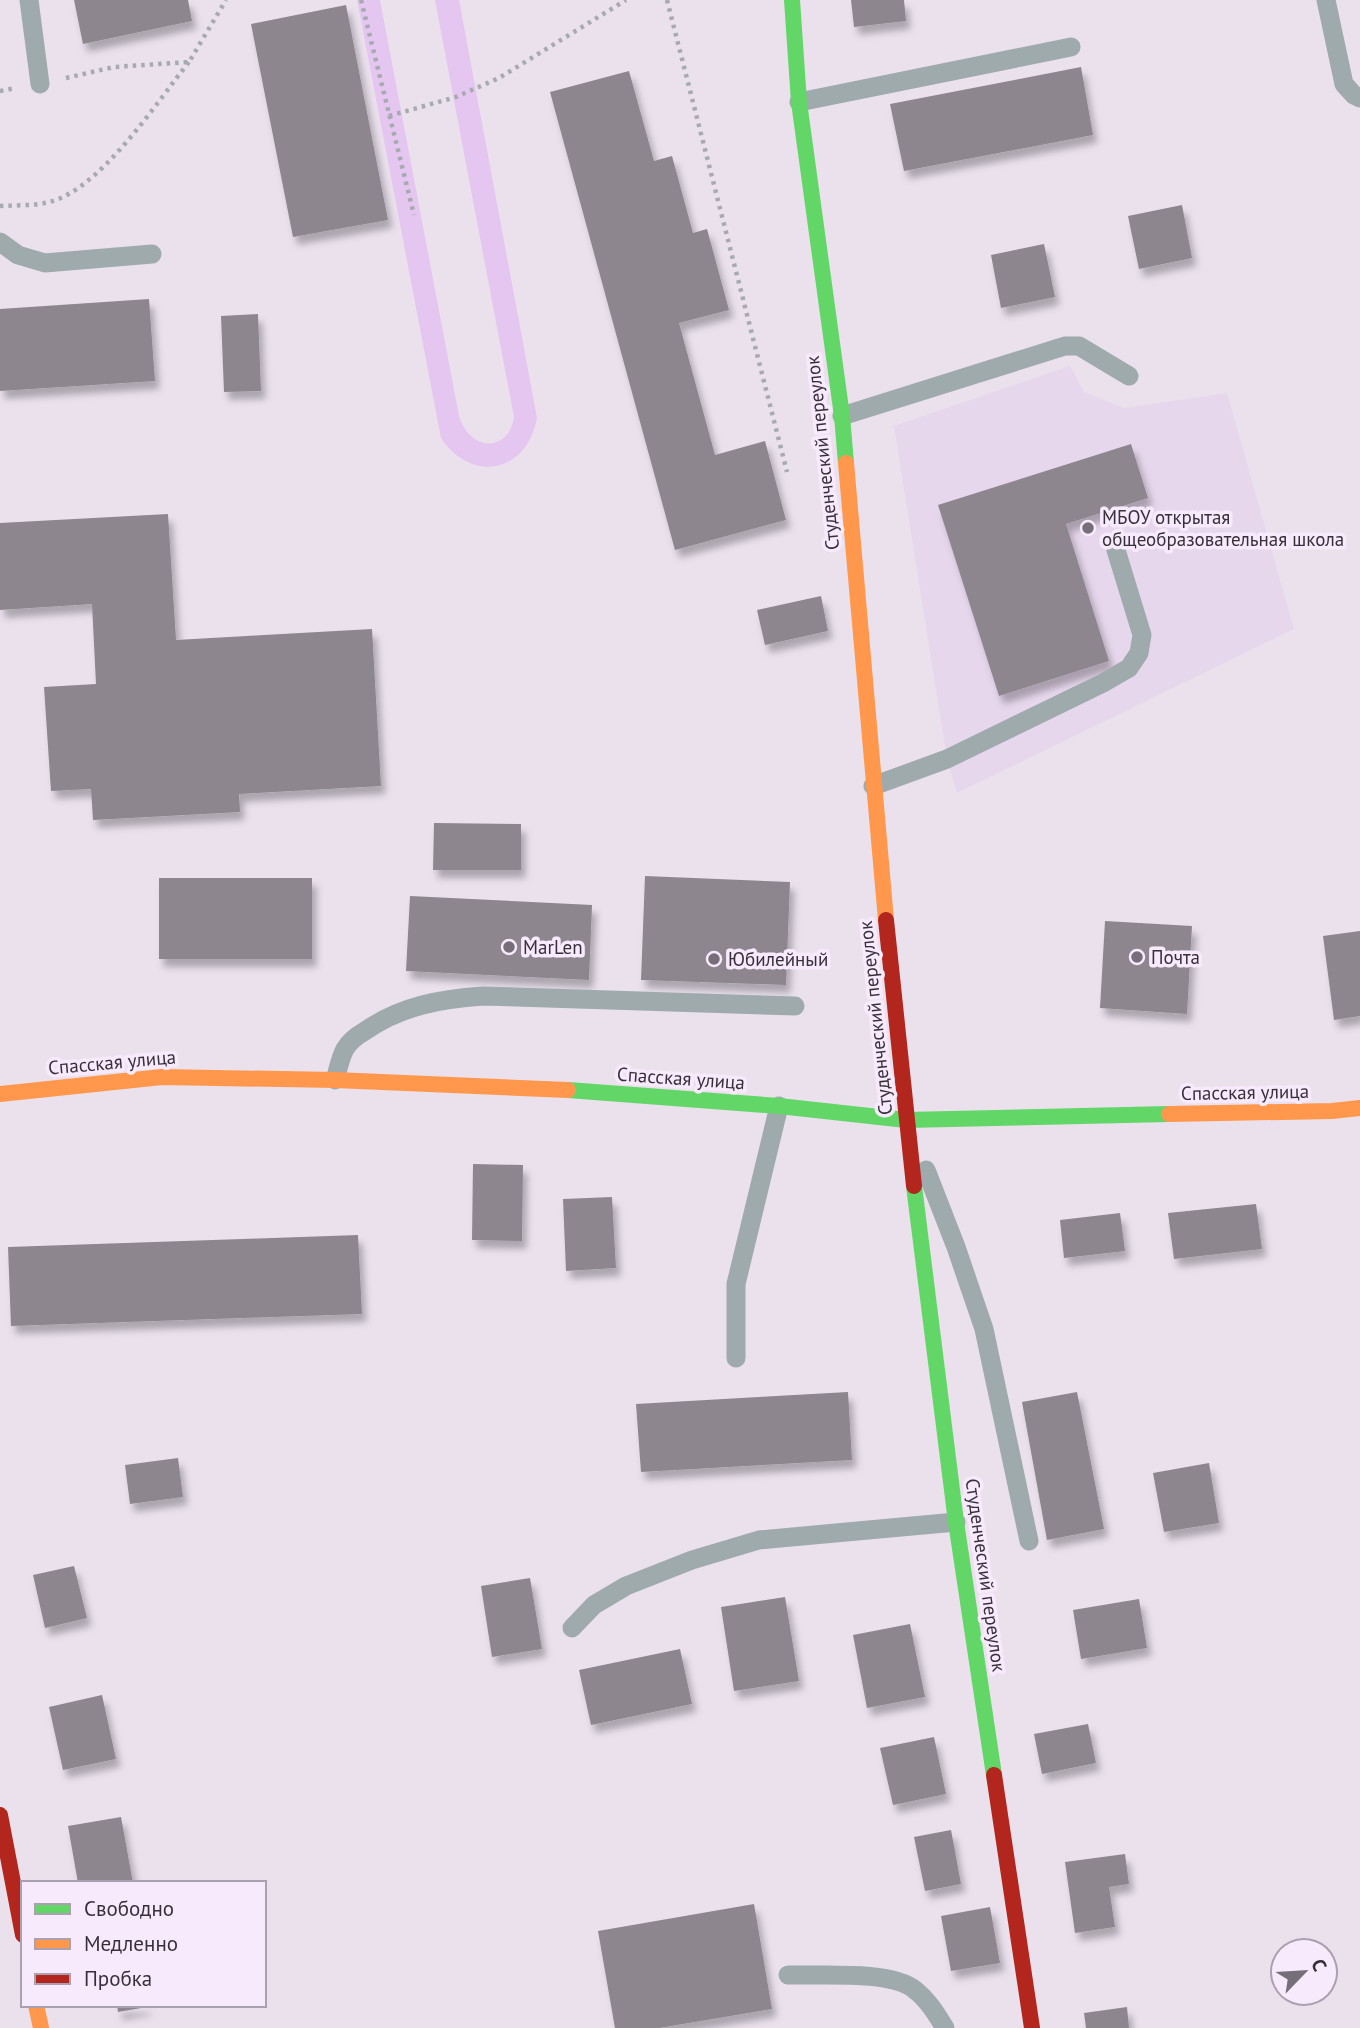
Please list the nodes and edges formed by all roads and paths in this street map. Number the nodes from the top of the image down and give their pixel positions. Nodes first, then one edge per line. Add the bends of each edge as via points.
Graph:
1 (29, 0) edge
2 (226, 0) edge
3 (361, 0) edge
4 (626, 0) edge
5 (667, 0) edge
6 (792, 0) edge
7 (1326, 0) edge
8 (1071, 47) dead end
9 (189, 62) junction
10 (40, 84) junction
11 (0, 91) edge
12 (1360, 97) edge
13 (799, 102) junction
14 (389, 117) junction
15 (0, 206) edge
16 (414, 215) dead end
17 (0, 242) edge
18 (152, 254) dead end
19 (1129, 376) dead end
20 (842, 416) junction
21 (787, 472) dead end
22 (1116, 550) dead end
23 (873, 786) junction
24 (795, 1006) dead end
25 (335, 1080) junction
26 (0, 1094) edge
27 (779, 1106) junction
28 (1360, 1108) edge
29 (906, 1120) junction
30 (736, 1358) dead end
31 (956, 1521) junction
32 (1029, 1541) dead end
33 (572, 1628) dead end
34 (0, 1815) edge
35 (21, 1924) edge
36 (788, 1975) dead end
37 (36, 2007) edge
38 (40, 2028) edge
39 (945, 2028) edge
40 (1032, 2028) edge

1 - 10 lane
2 - 9 path
3 - 14 path
4 - 14 path via 499,78 456,97
5 - 21 path
6 - 13 street, Студенческий переулок
7 - 12 lane via 1344,84
8 - 13 lane
9 - 10 path via 114,67
9 - 15 path via 92,179 49,202
10 - 11 path
13 - 20 street, Студенческий переулок
14 - 16 path
17 - 18 lane via 18,255 46,263
19 - 20 lane via 1079,346 1065,346
20 - 23 street, Студенческий переулок
22 - 23 lane via 1142,635 1139,653 1129,668 947,759
23 - 29 street, Студенческий переулок
24 - 25 lane via 483,996 447,999 405,1009 359,1035 345,1048
25 - 26 street, Спасская улица via 162,1077
25 - 27 street, Спасская улица via 535,1088
27 - 29 street, Спасская улица
27 - 30 lane via 736,1284
28 - 29 street, Спасская улица
29 - 31 street, Студенческий переулок
29 - 32 lane via 984,1329
31 - 33 lane via 759,1540 626,1586 594,1605
31 - 40 street, Студенческий переулок
34 - 35 street
36 - 39 lane via 888,1978 914,1989
37 - 38 street

